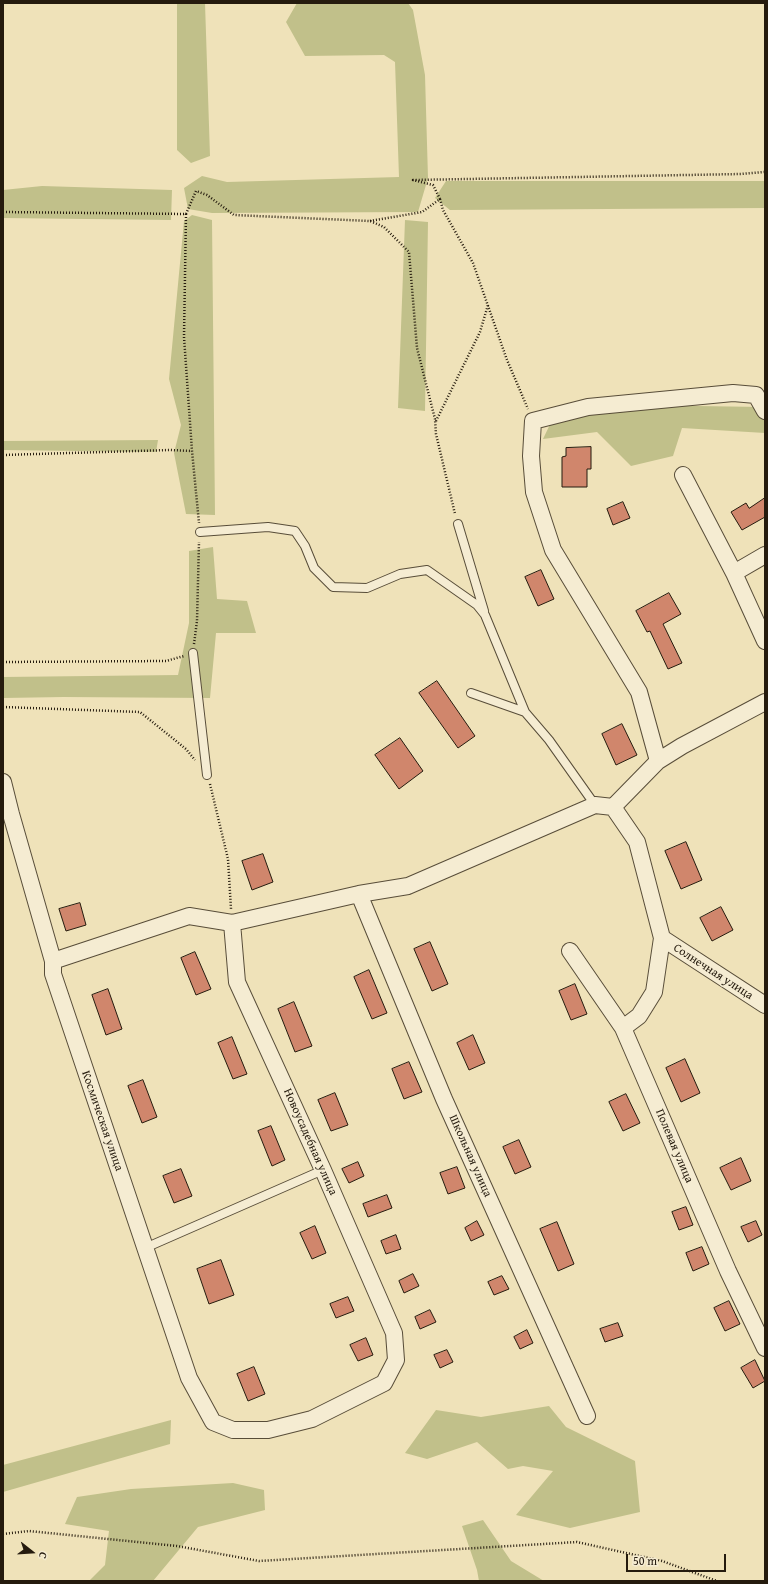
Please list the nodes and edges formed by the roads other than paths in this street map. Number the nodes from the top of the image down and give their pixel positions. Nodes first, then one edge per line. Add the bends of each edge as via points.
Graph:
1 (765, 411) edge
2 (683, 475) dead end
3 (458, 524) road end
4 (200, 532) road end
5 (765, 555) edge
6 (734, 573) junction
7 (485, 615) junction
8 (765, 641) edge
9 (193, 654) road end
10 (471, 693) dead end
11 (765, 702) edge
12 (526, 712) junction
13 (658, 761) junction
14 (207, 775) road end
15 (3, 782) edge
16 (594, 805) junction
17 (613, 807) junction
18 (359, 894) junction
19 (232, 923) junction
20 (662, 938) junction
21 (570, 951) dead end
22 (53, 961) junction
23 (765, 1005) edge
24 (623, 1028) junction
25 (323, 1170) junction
26 (144, 1248) junction
27 (765, 1348) edge
28 (587, 1416) dead end
29 (213, 1422) joint

1 - 13 street via 756,395 733,394 588,407 533,421 531,456 534,492 553,550 639,692
2 - 6 street
3 - 7 lane
4 - 7 lane via 268,527 295,531 305,546 314,568 333,587 367,588 400,574 427,570 477,606
5 - 6 street
6 - 8 street
7 - 12 lane
9 - 14 lane
10 - 12 lane
11 - 13 street
12 - 16 lane via 549,740
13 - 17 street
15 - 22 street, Космическая улица
16 - 17 street
16 - 18 street via 408,886
17 - 20 street via 637,842
18 - 19 street
18 - 28 street, Школьная улица via 444,1099
19 - 22 street via 189,916
19 - 25 street, Новоусадебная улица via 237,982
20 - 23 street, Солнечная улица
20 - 24 street via 654,992 639,1016
21 - 24 street, Полевая улица
22 - 26 street, Космическая улица via 53,974
24 - 27 street, Полевая улица via 728,1271
25 - 26 lane
25 - 29 street, Новоусадебная улица via 394,1333 396,1360 384,1383 312,1420 268,1430 233,1430
26 - 29 street, Космическая улица via 189,1378

